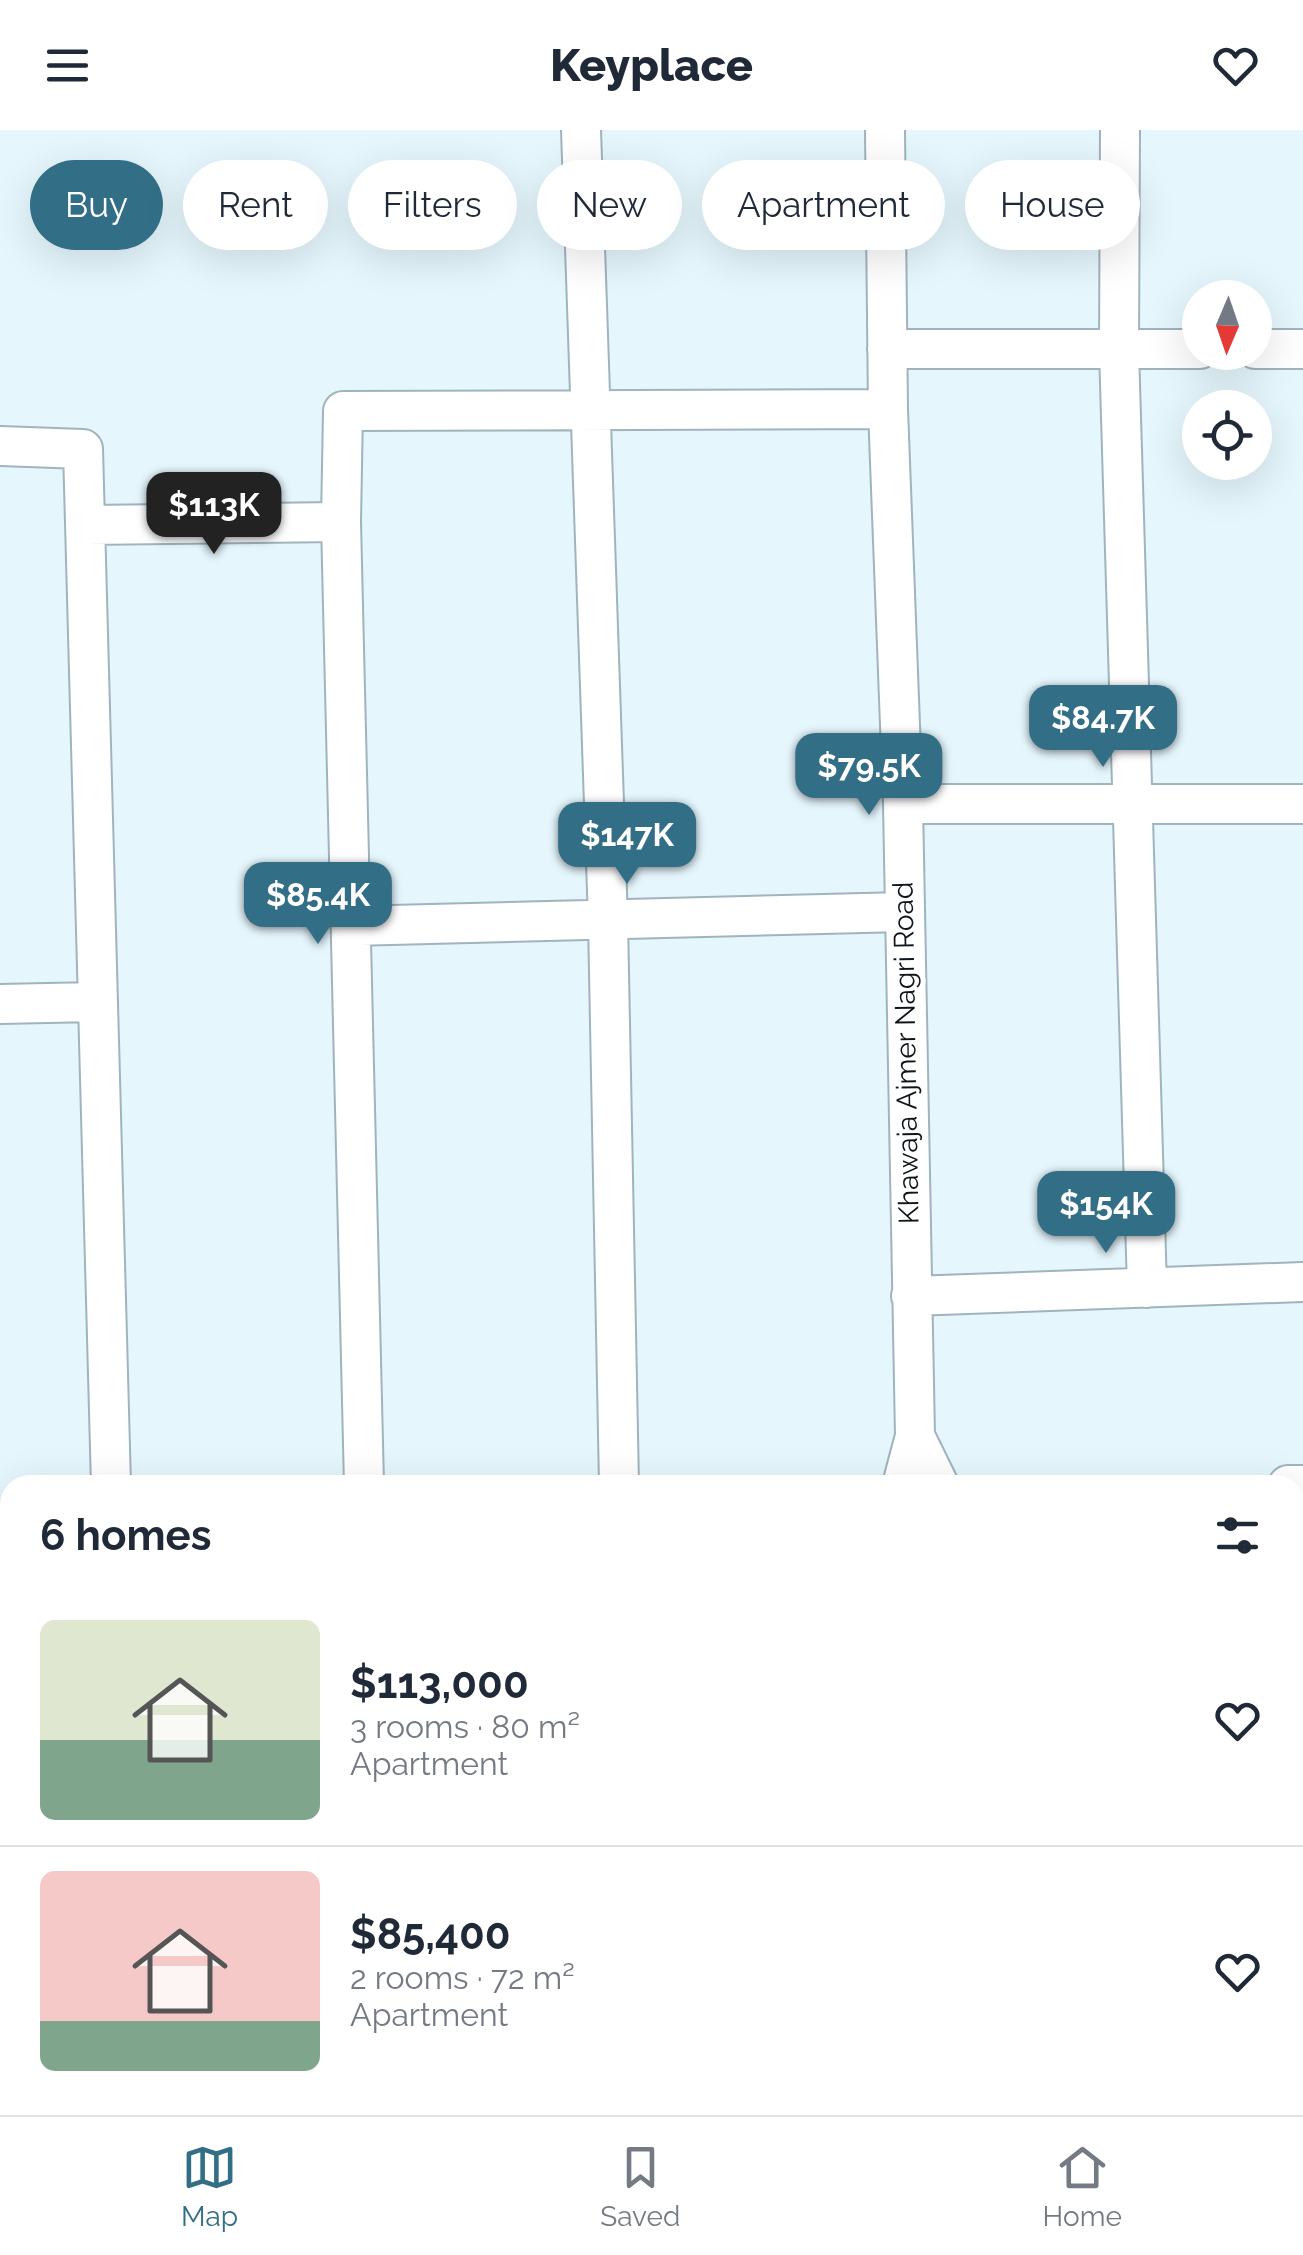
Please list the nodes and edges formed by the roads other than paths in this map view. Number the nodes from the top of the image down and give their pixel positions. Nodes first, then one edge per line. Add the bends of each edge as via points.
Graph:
1 (581, 130) edge
2 (885, 130) edge
3 (1120, 130) edge
4 (887, 349) junction
5 (1119, 350) junction
6 (1182, 350) edge
7 (1272, 350) edge
8 (1303, 350) edge
9 (590, 409) junction
10 (888, 409) junction
11 (0, 446) edge
12 (341, 522) junction
13 (86, 524) junction
14 (903, 804) junction
15 (1130, 804) junction
16 (1303, 804) edge
17 (904, 912) junction
18 (608, 922) junction
19 (351, 926) junction
20 (95, 1002) junction
21 (0, 1004) edge
22 (1303, 1282) edge
23 (1147, 1288) junction
24 (910, 1296) junction
25 (915, 1436) junction
26 (110, 1475) edge
27 (364, 1475) edge
28 (618, 1475) edge
29 (905, 1475) edge
30 (935, 1475) edge

1 - 9 street
2 - 4 street, Khawaja Ajmer Nagri Road
3 - 5 street
4 - 5 street
4 - 10 street, Khawaja Ajmer Nagri Road
5 - 6 street
5 - 15 street
7 - 8 street
9 - 10 street
9 - 12 street via 343,410
9 - 18 street
10 - 14 street, Khawaja Ajmer Nagri Road
11 - 13 street via 83,449
12 - 13 street
12 - 19 street
13 - 20 street
14 - 15 street
14 - 17 street, Khawaja Ajmer Nagri Road
15 - 16 street
15 - 23 street
17 - 18 street
17 - 24 street, Khawaja Ajmer Nagri Road
18 - 19 street
18 - 28 street
19 - 27 street
20 - 21 street
20 - 26 street
22 - 23 street
23 - 24 street
24 - 25 street, Khawaja Ajmer Nagri Road
25 - 29 street, Khawaja Ajmer Nagri Road
25 - 30 street, Khawaja Ajmer Nagri Road

